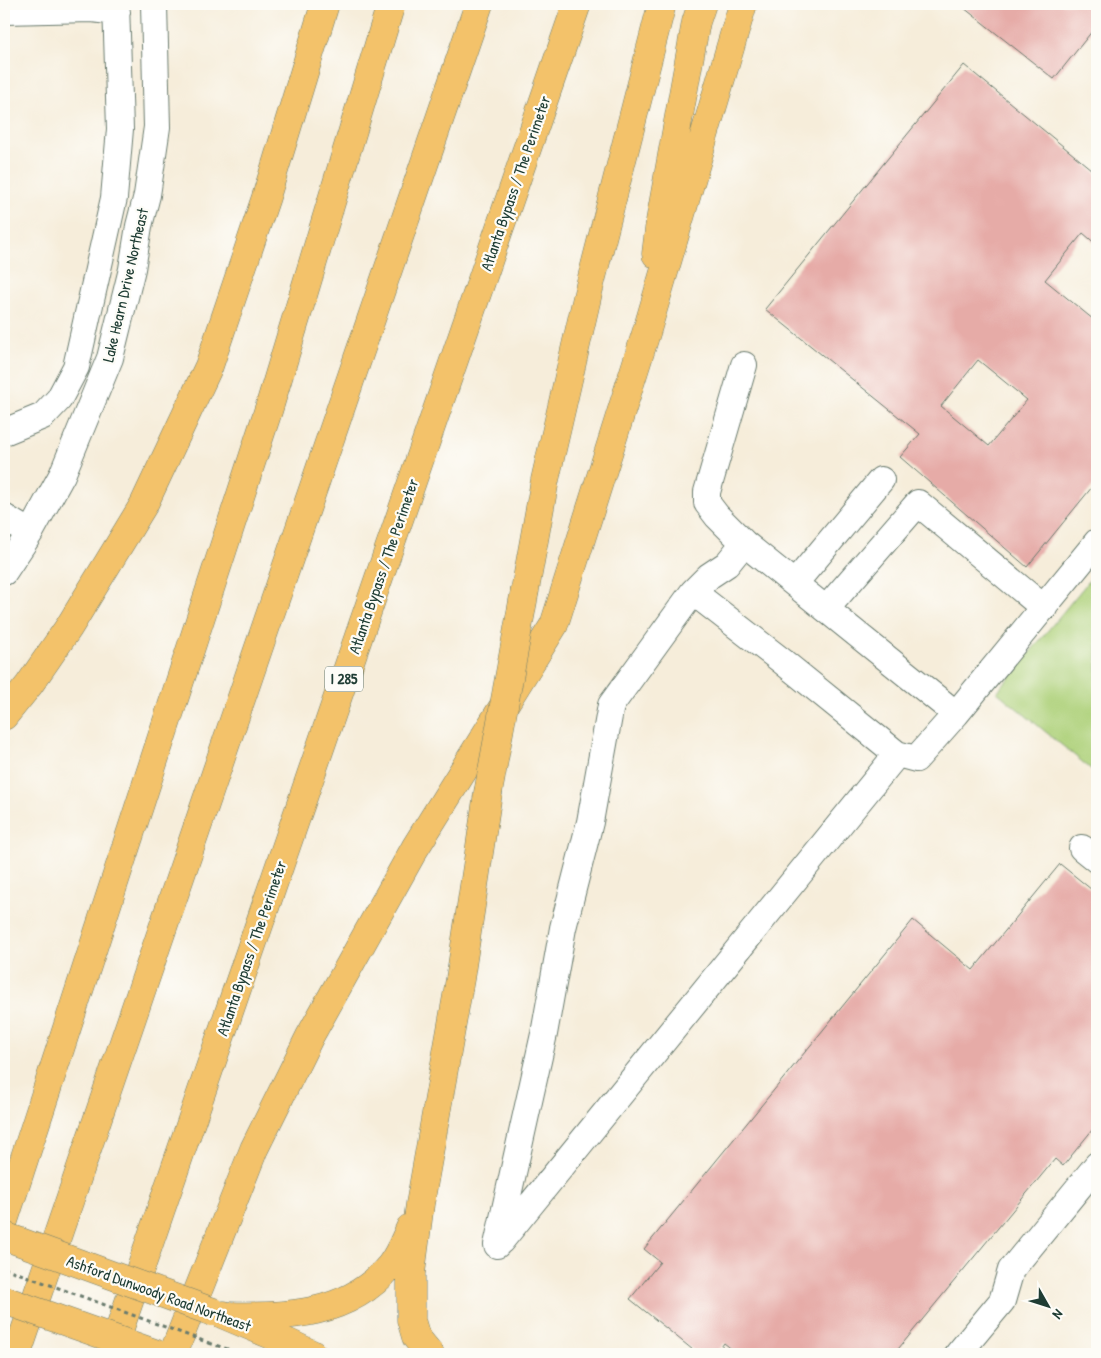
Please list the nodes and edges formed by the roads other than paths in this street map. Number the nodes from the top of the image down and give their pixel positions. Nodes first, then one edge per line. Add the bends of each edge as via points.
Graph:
1 (154, 4) edge
2 (325, 4) edge
3 (391, 4) edge
4 (480, 4) edge
5 (576, 4) edge
6 (662, 4) edge
7 (702, 4) edge
8 (743, 4) edge
9 (116, 8) edge
10 (4, 11) edge
11 (647, 330) junction
12 (744, 364) dead end
13 (4, 432) edge
14 (881, 480) dead end
15 (4, 517) edge
16 (30, 533) junction
17 (1097, 542) edge
18 (744, 543) junction
19 (6, 564) edge
20 (795, 583) junction
21 (693, 592) junction
22 (1044, 608) junction
23 (826, 609) junction
24 (956, 714) junction
25 (4, 716) edge
26 (897, 754) junction
27 (1097, 1165) edge
28 (420, 1204) junction
29 (4, 1221) edge
30 (4, 1236) edge
31 (4, 1300) edge
32 (220, 1314) junction
33 (18, 1354) edge
34 (111, 1354) edge
35 (157, 1354) edge
36 (173, 1354) edge
37 (312, 1354) edge
38 (430, 1354) edge
39 (958, 1354) edge

1 - 16 street, Lake Hearn Drive Northeast via 157,127 132,269 110,358 62,475
2 - 25 main road via 266,197 209,366 144,504 69,627
3 - 29 main road via 269,408
4 - 33 main road
5 - 34 main road, Atlanta Bypass / The Perimeter / I 285
6 - 28 main road, bridge via 588,293 545,480 488,793 460,979
7 - 11 main road via 660,221
8 - 11 main road
9 - 10 street
9 - 13 street, Lake Hearn Drive Northeast via 120,129 114,198 76,367 59,399 43,416
11 - 36 main road via 554,625 415,848 310,1036 254,1149
12 - 18 street via 707,492 707,504
14 - 20 street
15 - 16 street
16 - 19 street, Lake Hearn Drive Northeast
17 - 22 street
18 - 20 street
18 - 21 street via 726,564
20 - 23 street
21 - 26 street
21 - 26 street via 611,704 590,822 564,928 497,1245
22 - 23 street via 918,503
22 - 24 street
23 - 24 street
24 - 26 street via 916,759
27 - 39 street via 1011,1270 1002,1301
28 - 32 main road via 401,1250 391,1265 356,1295 297,1315
28 - 38 main road via 411,1273 410,1320 416,1337
30 - 32 main road, Ashford Dunwoody Road Northeast, bridge
31 - 35 main road, bridge
32 - 37 main road, Ashford Dunwoody Road Northeast

